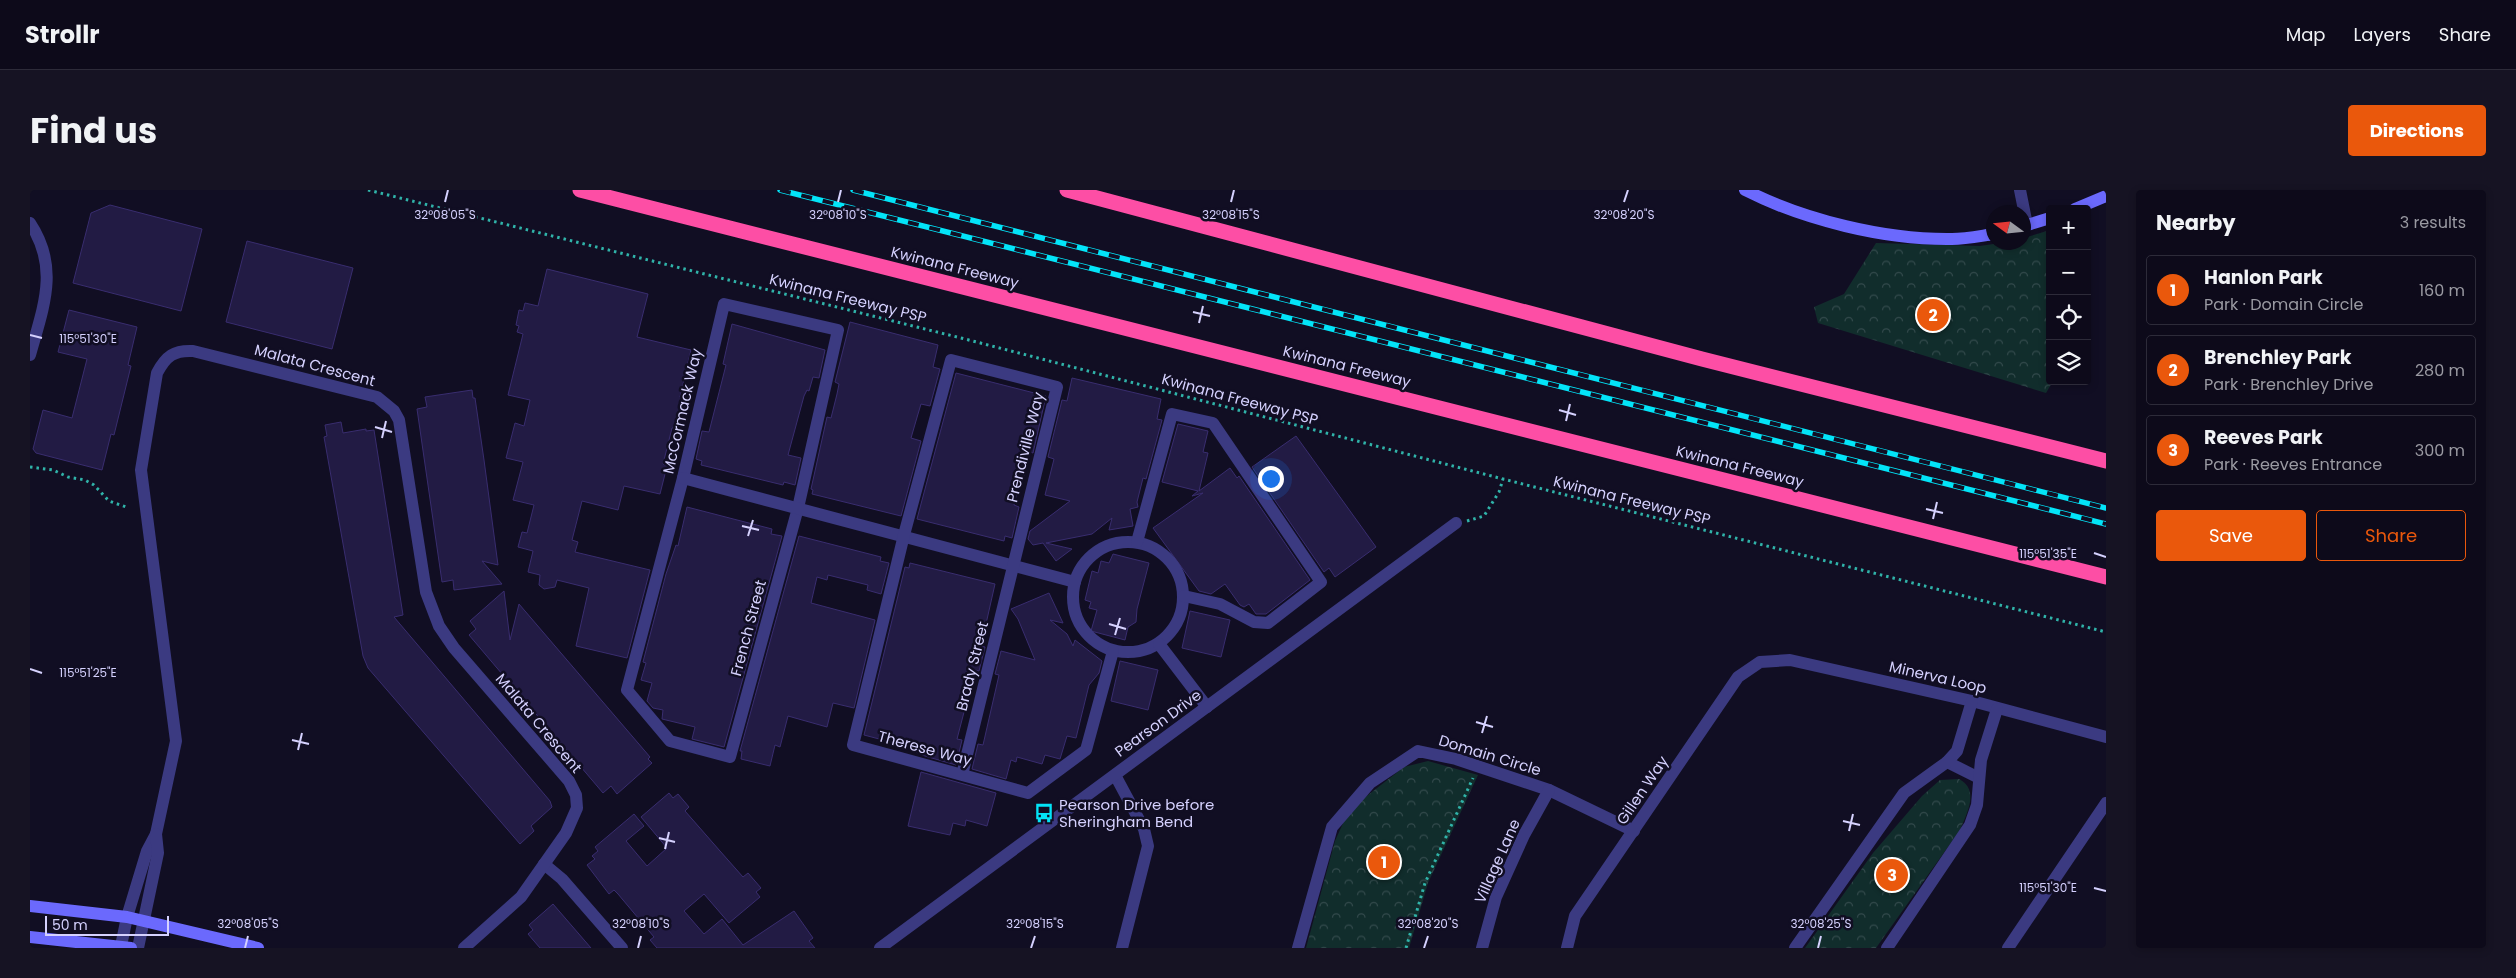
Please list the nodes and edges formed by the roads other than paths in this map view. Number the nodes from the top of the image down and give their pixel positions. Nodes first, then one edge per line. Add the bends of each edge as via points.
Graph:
1 (580, 190) edge
2 (1067, 190) edge
3 (1745, 190) edge
4 (2020, 190) edge
5 (2106, 196) edge
6 (2022, 205) edge
7 (2085, 205) edge
8 (2046, 219) edge
9 (30, 223) edge
10 (2031, 223) edge
11 (1986, 235) edge
12 (30, 356) edge
13 (2106, 461) edge
14 (683, 478) junction
15 (798, 508) junction
16 (1456, 523) road end
17 (904, 535) junction
18 (1138, 542) junction
19 (1014, 564) junction
20 (2106, 577) edge
21 (1075, 582) junction
22 (1184, 596) junction
23 (1159, 644) junction
24 (1113, 651) junction
25 (1760, 662) joint
26 (1972, 701) junction
27 (1207, 707) junction
28 (1997, 709) junction
29 (2106, 738) edge
30 (730, 757) joint
31 (1947, 762) junction
32 (962, 775) junction
33 (1115, 775) junction
34 (1979, 778) junction
35 (1549, 790) junction
36 (2106, 803) edge
37 (1634, 832) junction
38 (156, 834) junction
39 (544, 864) junction
40 (30, 906) edge
41 (127, 917) junction
42 (144, 921) junction
43 (30, 936) edge
44 (126, 947) edge
45 (138, 948) edge
46 (258, 948) edge
47 (464, 948) edge
48 (622, 948) edge
49 (880, 948) edge
50 (1122, 948) edge
51 (1298, 948) edge
52 (1482, 948) edge
53 (1566, 948) edge
54 (1795, 948) edge
55 (1887, 948) edge
56 (2008, 948) edge

1 - 20 highway, Kwinana Freeway
2 - 13 highway via 1702,359
3 - 11 street via 1802,213 1893,235 1952,239
4 - 6 street
5 - 7 street
8 - 10 street
9 - 12 street via 45,253 47,267 45,296
14 - 15 street
14 - 15 street, McCormack Way via 724,304 838,330
14 - 30 street, McCormack Way via 627,690 670,741
15 - 17 street
15 - 30 street, French Street
16 - 27 street, Pearson Drive
17 - 19 street
17 - 19 street, Prendiville Way via 952,360 1057,387
17 - 32 street, Therese Way via 854,745
18 - 21 street via 1106,546 1092,555
18 - 22 street via 1156,548 1170,560 1180,577
18 - 22 street via 1172,414 1213,424 1321,582 1268,623 1254,622 1220,604
19 - 21 street
19 - 32 street, Brady Street
21 - 24 street via 1073,599 1080,624 1097,643
22 - 23 street via 1177,623
23 - 24 street via 1144,651
23 - 27 street
24 - 32 street, Therese Way via 1086,750 1028,793
25 - 26 street, Minerva Loop via 1790,660
25 - 37 street, Gillen Way via 1738,677
26 - 28 street, Minerva Loop
26 - 31 street via 1957,751
27 - 33 street, Pearson Drive
28 - 29 street, Minerva Loop
28 - 34 street via 1985,745
31 - 34 street
31 - 54 street via 1904,793
33 - 49 street, Pearson Drive
33 - 50 street via 1144,829 1148,846
34 - 55 street via 1977,805 1970,825
35 - 37 street, Domain Circle
35 - 51 street, Domain Circle via 1456,759 1418,751 1370,783 1332,827
35 - 52 street, Village Lane via 1496,897
36 - 56 street
37 - 53 street, Gillen Way via 1575,916
38 - 39 street, Malata Crescent via 174,756 176,726 141,470 157,373 172,353 182,350 377,397 394,411 403,439 426,592 439,626 454,648 547,754 576,795 578,808 574,820
38 - 41 street, Malata Crescent via 147,851
38 - 42 street, Malata Crescent via 158,853
39 - 47 street, Malata Crescent via 521,898
39 - 48 street via 562,879
40 - 41 street
41 - 42 street
41 - 44 street, Malata Crescent
42 - 45 street, Malata Crescent
42 - 46 street
43 - 44 street

